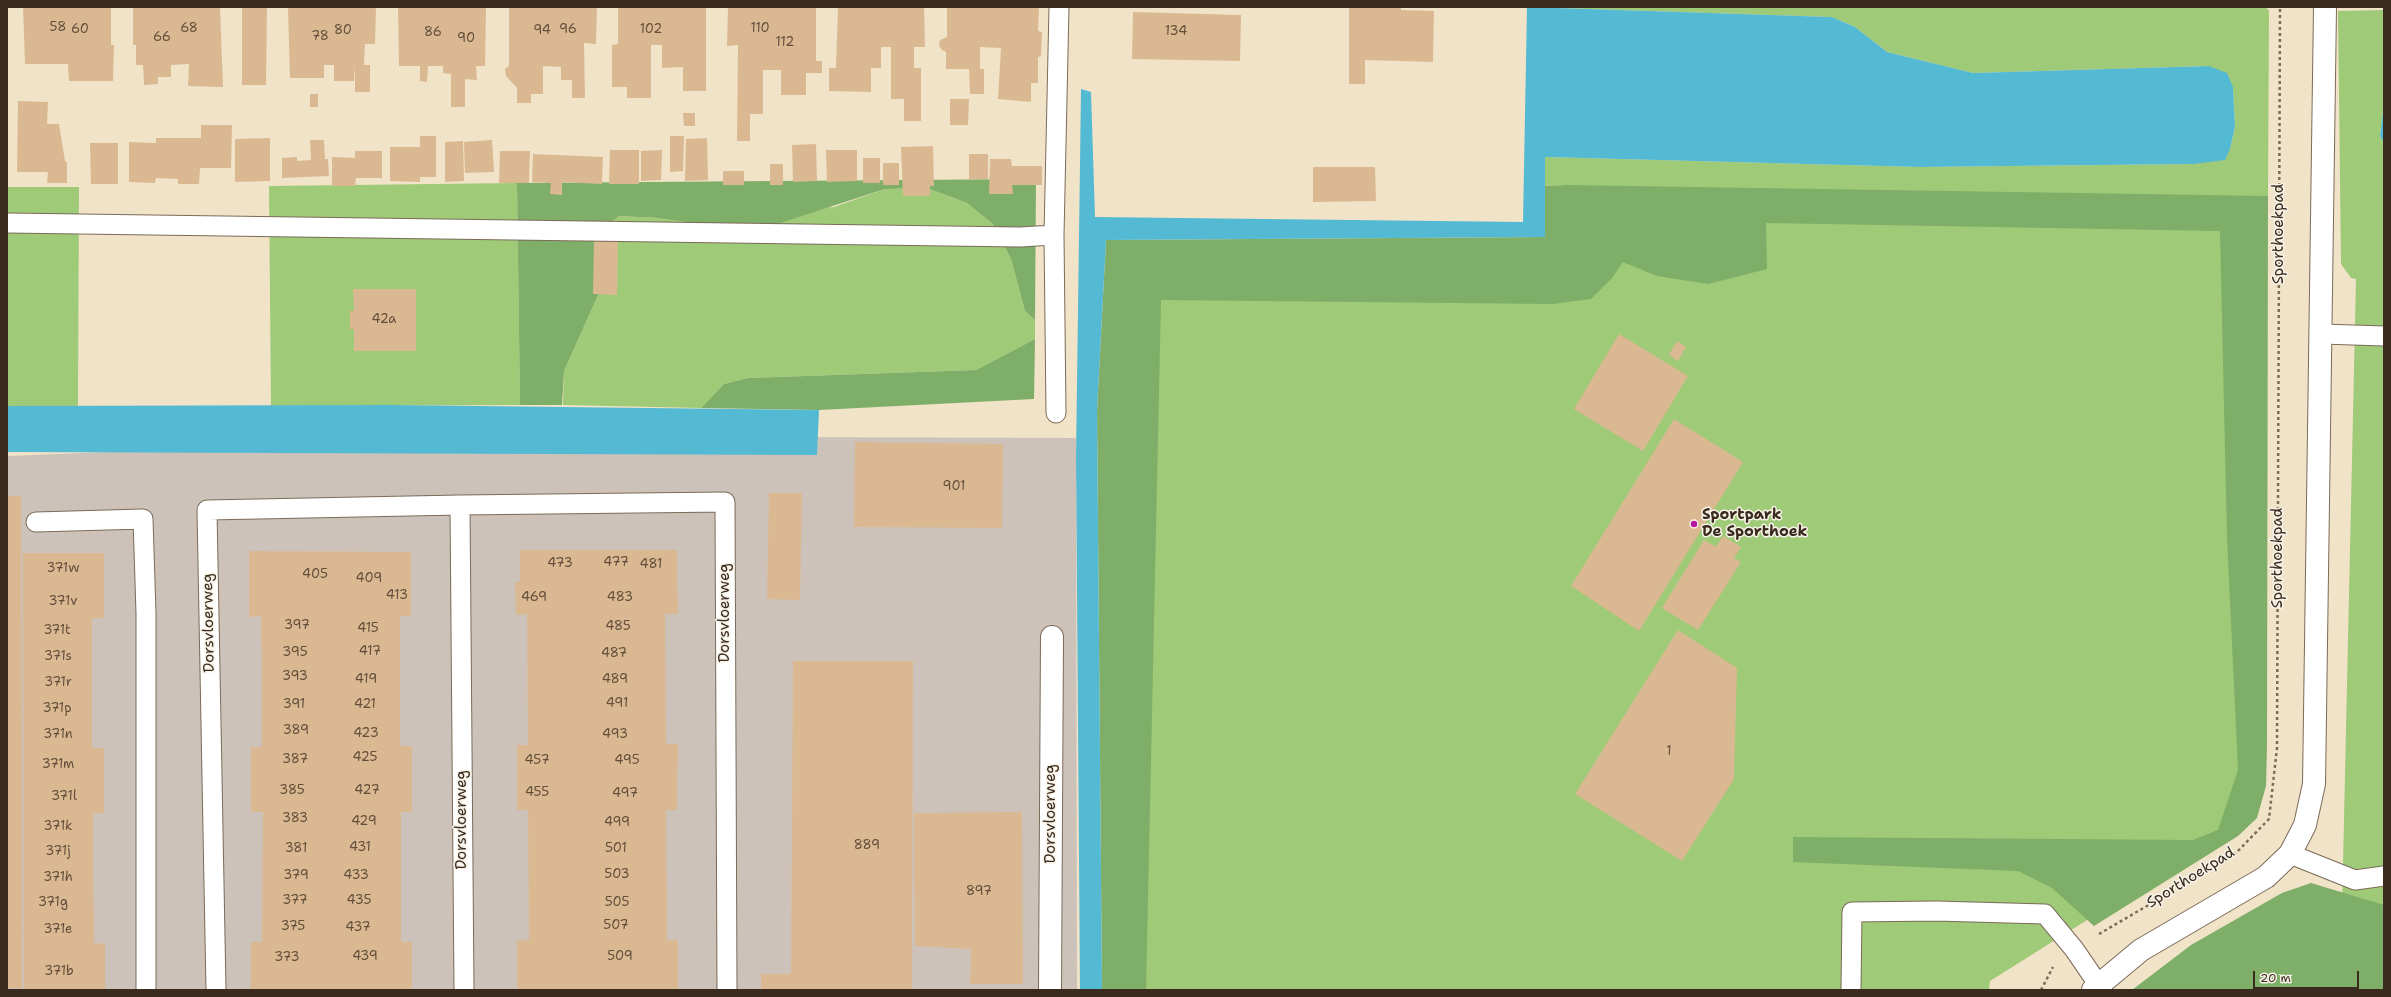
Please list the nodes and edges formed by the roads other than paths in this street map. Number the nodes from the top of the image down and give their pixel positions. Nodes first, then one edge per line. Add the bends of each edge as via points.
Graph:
1 (1060, 7) edge
2 (2325, 7) edge
3 (7, 223) edge
4 (1054, 235) junction
5 (2321, 334) junction
6 (2384, 336) edge
7 (1056, 413) dead end
8 (460, 505) junction
9 (36, 522) dead end
10 (1052, 637) dead end
11 (2290, 854) junction
12 (2384, 876) edge
13 (2096, 987) edge
14 (146, 990) edge
15 (216, 990) edge
16 (464, 990) edge
17 (727, 990) edge
18 (1050, 990) edge
19 (1851, 990) edge

1 - 4 lane
2 - 5 street
3 - 4 lane via 1020,237
4 - 7 lane
5 - 6 lane
5 - 11 street via 2314,784 2305,825
8 - 15 lane, Dorsvloerweg via 207,510
8 - 16 lane, Dorsvloerweg
8 - 17 lane, Dorsvloerweg via 725,502
9 - 14 lane via 143,520 146,613
10 - 18 street, Dorsvloerweg
11 - 12 lane via 2355,880
11 - 13 street via 2266,877 2141,950
13 - 19 lane via 2074,949 2045,914 1852,912

